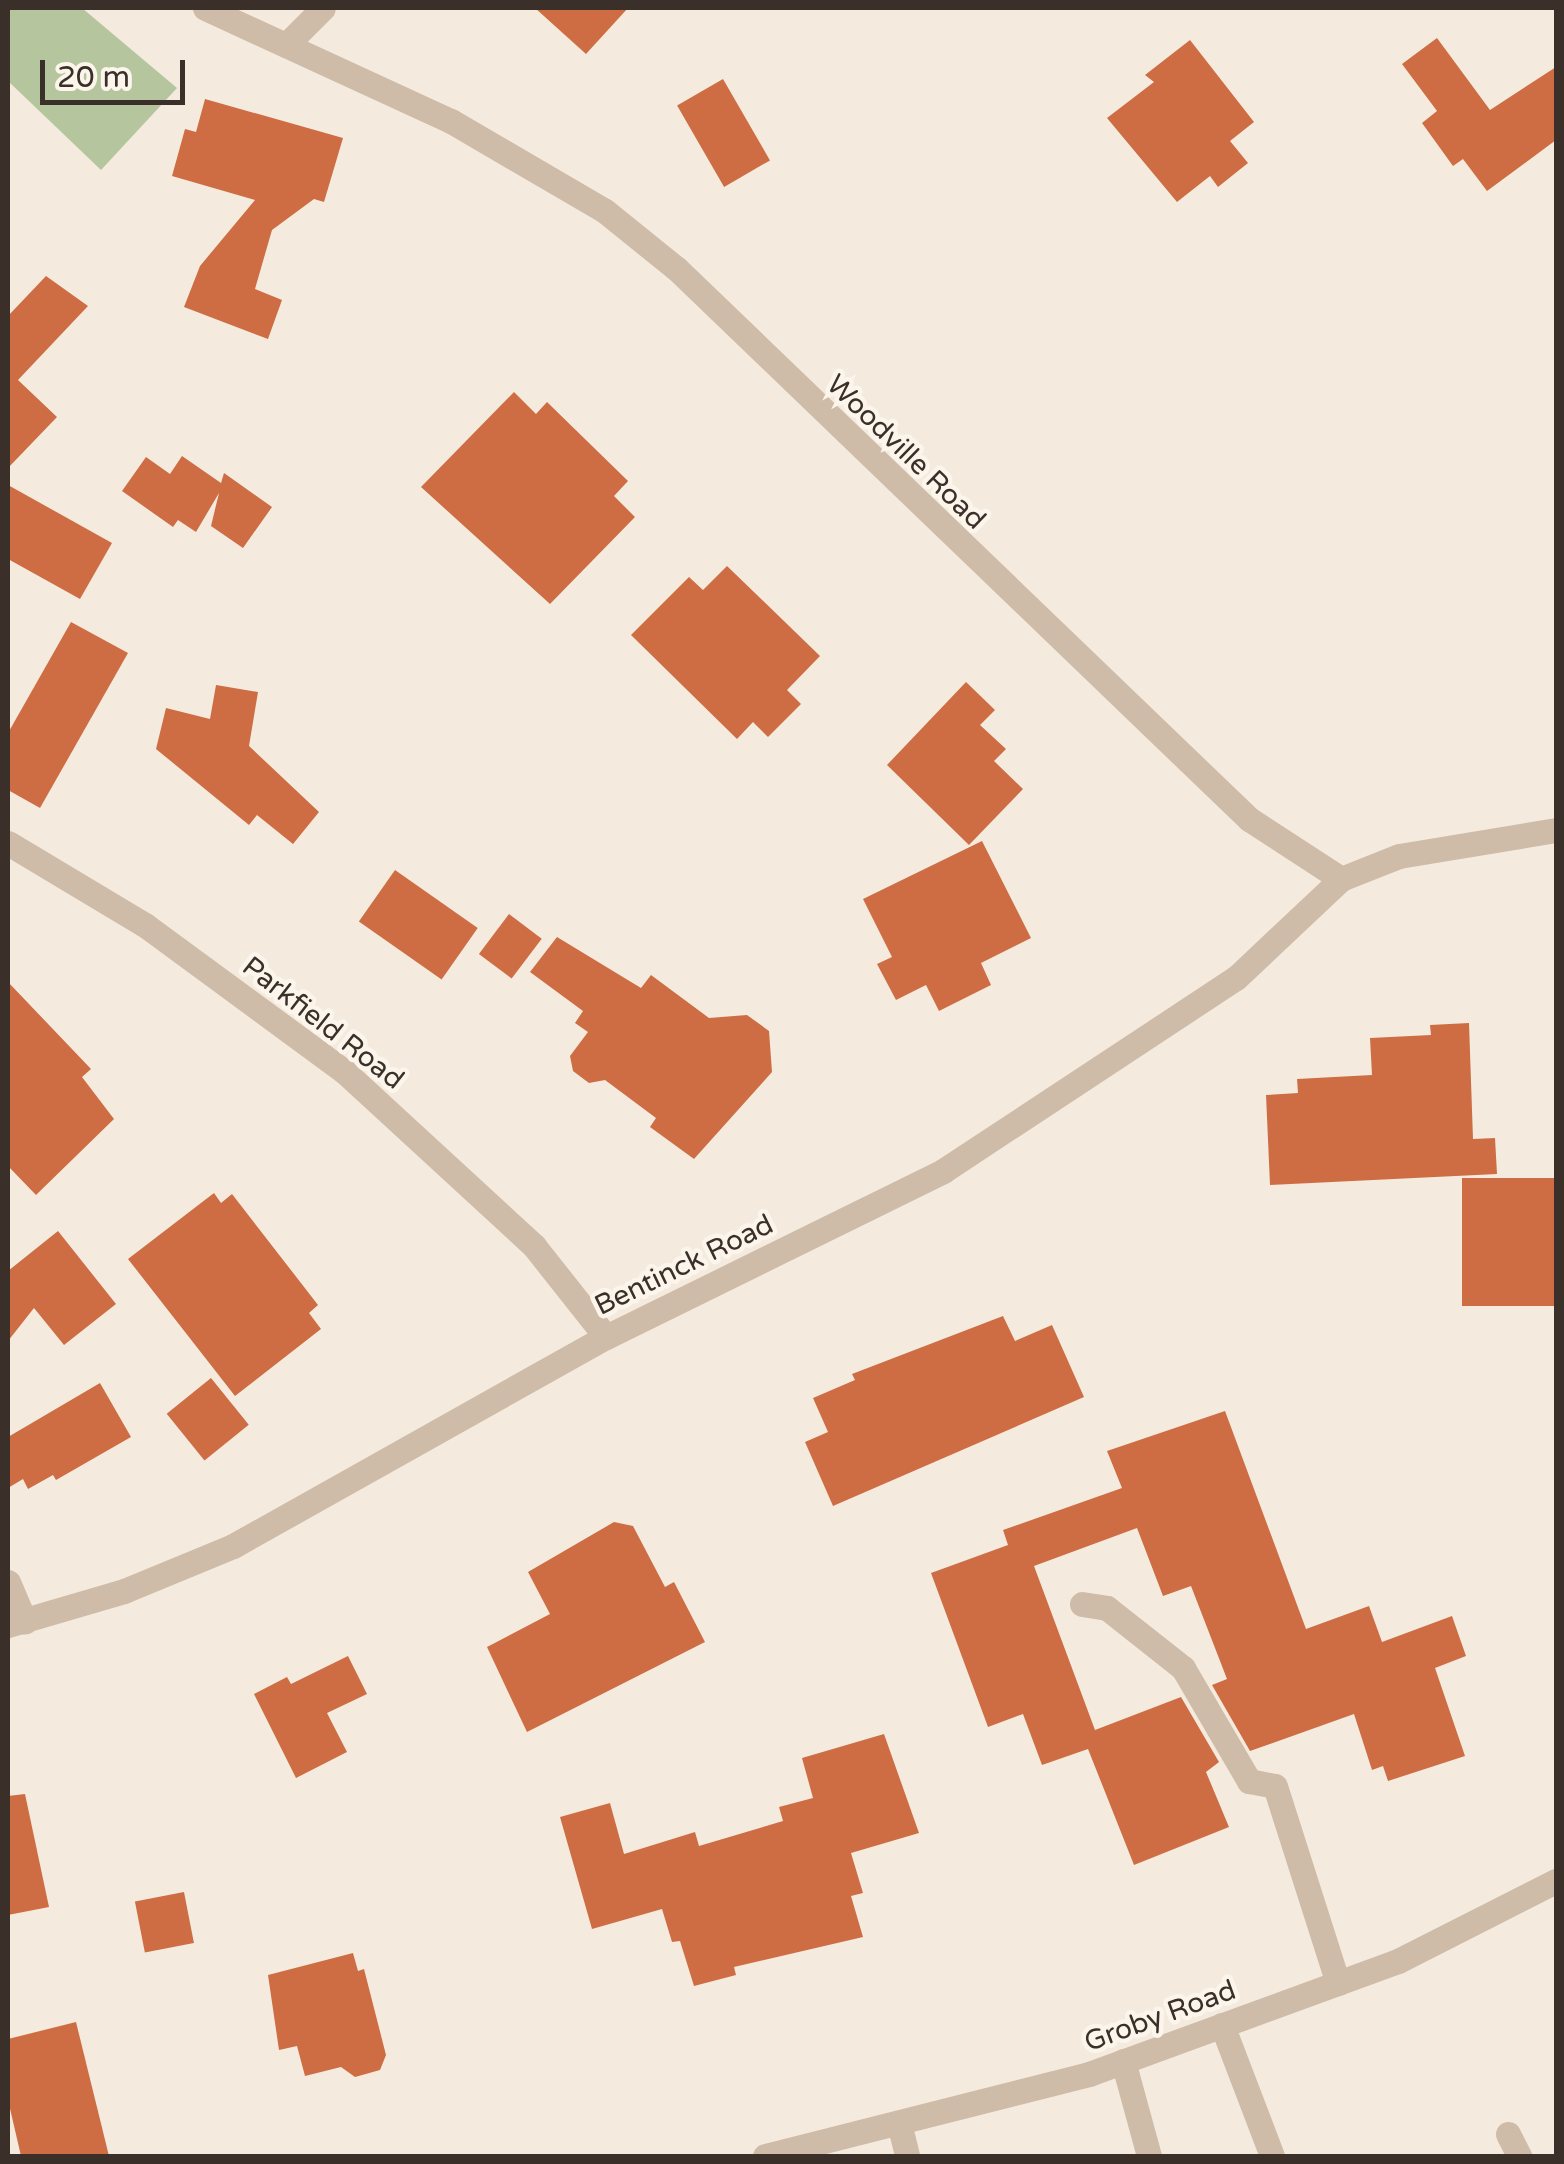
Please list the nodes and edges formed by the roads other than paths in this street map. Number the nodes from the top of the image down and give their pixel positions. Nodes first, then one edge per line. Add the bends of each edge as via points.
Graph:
1 (205, 8) edge
2 (323, 8) edge
3 (286, 45) junction
4 (1556, 830) edge
5 (8, 843) edge
6 (1341, 879) junction
7 (606, 1337) junction
8 (8, 1582) edge
9 (1082, 1604) dead end
10 (16, 1624) edge
11 (1556, 1880) edge
12 (1338, 1983) junction
13 (1222, 2025) junction
14 (1123, 2061) junction
15 (899, 2123) junction
16 (765, 2156) edge
17 (907, 2156) edge
18 (1149, 2156) edge
19 (1272, 2156) edge

1 - 3 street, Woodville Road
2 - 3 street
3 - 6 street, Woodville Road via 451,122 605,211 677,269 1249,819
4 - 6 street via 1398,856
5 - 7 street, Parkfield Road via 145,925 345,1072 534,1246
6 - 7 street, Bentinck Road via 1236,978 943,1171
7 - 10 street, Bentinck Road via 233,1546 124,1591
8 - 10 street
9 - 12 street via 1107,1608 1183,1668 1249,1781 1275,1786
11 - 12 street, Groby Road via 1398,1962
12 - 13 street, Groby Road
13 - 14 street, Groby Road
13 - 19 street
14 - 15 street, Groby Road
14 - 18 street
15 - 16 street, Groby Road
15 - 17 street

